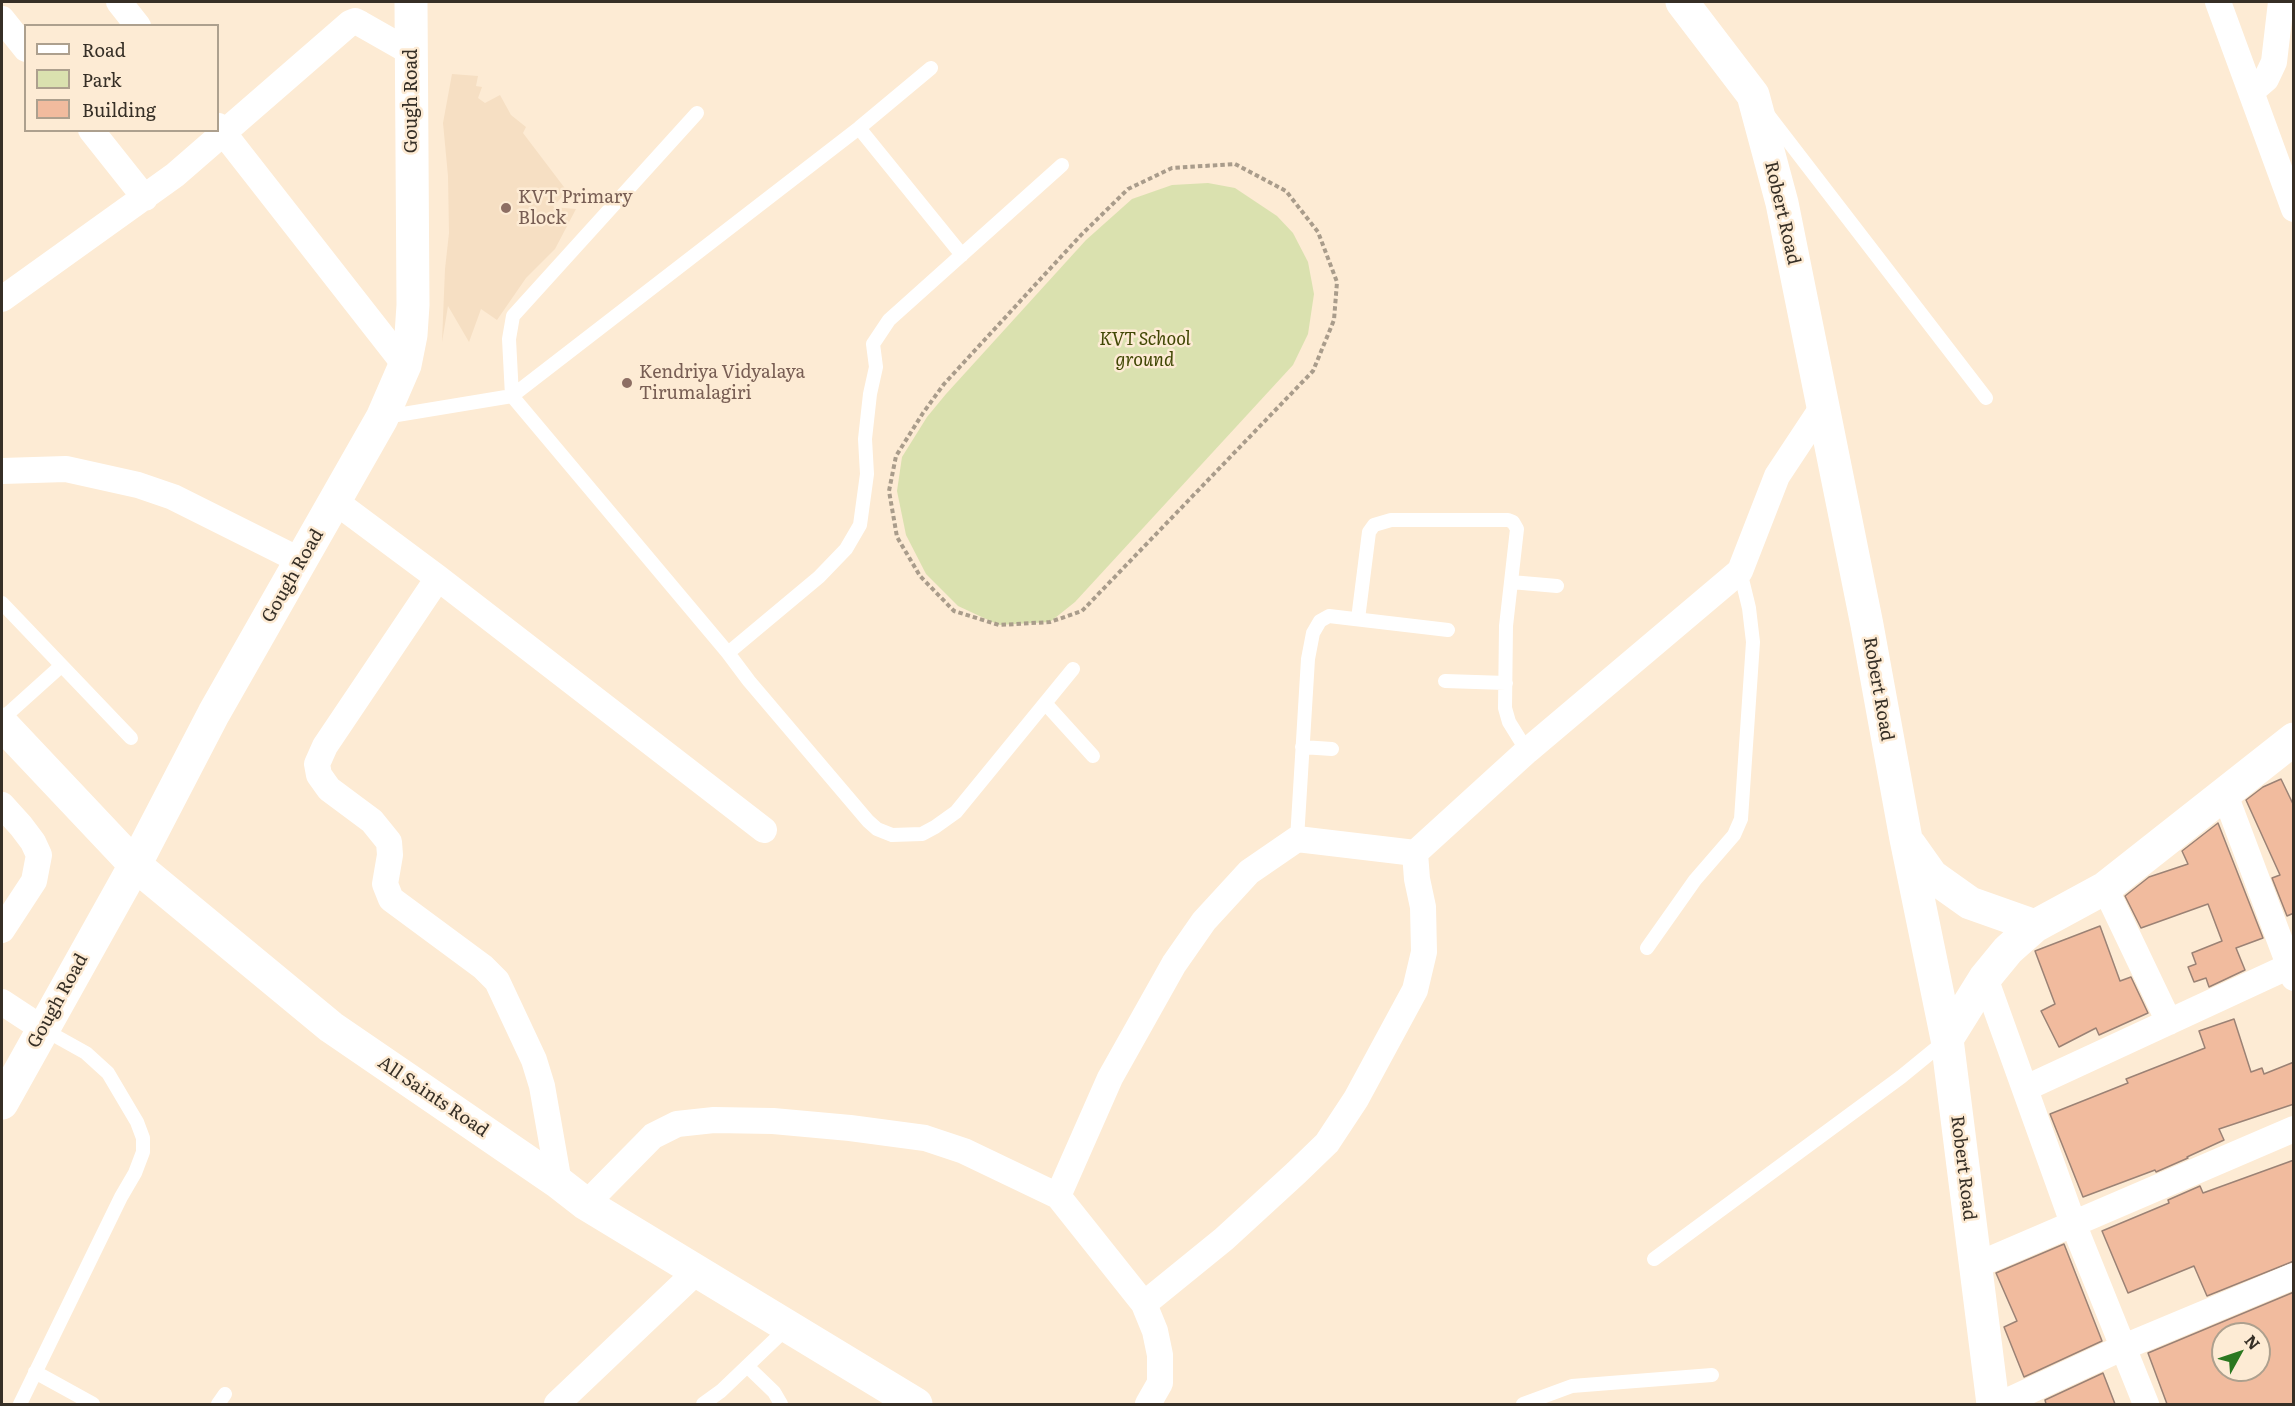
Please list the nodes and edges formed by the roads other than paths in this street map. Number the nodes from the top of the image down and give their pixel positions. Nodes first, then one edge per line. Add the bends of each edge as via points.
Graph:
1 (119, 2) edge
2 (411, 2) edge
3 (1685, 2) edge
4 (2218, 2) edge
5 (2281, 2) edge
6 (2, 19) edge
7 (136, 24) edge
8 (24, 46) edge
9 (412, 53) junction
10 (931, 68) dead end
11 (2252, 92) junction
12 (1753, 95) junction
13 (697, 113) dead end
14 (859, 128) junction
15 (220, 130) edge
16 (93, 132) edge
17 (218, 132) edge
18 (1062, 165) dead end
19 (145, 198) junction
20 (2294, 209) edge
21 (962, 255) junction
22 (2, 299) edge
23 (405, 365) junction
24 (512, 396) junction
25 (1986, 398) dead end
26 (1822, 408) junction
27 (382, 418) junction
28 (2, 471) edge
29 (336, 502) junction
30 (301, 561) junction
31 (1740, 571) junction
32 (438, 578) junction
33 (1511, 582) junction
34 (1557, 586) dead end
35 (2, 603) edge
36 (1358, 619) junction
37 (1448, 630) dead end
38 (728, 653) junction
39 (61, 666) junction
40 (1073, 669) dead end
41 (1445, 681) dead end
42 (1506, 683) junction
43 (1045, 703) junction
44 (2, 719) edge
45 (2, 724) edge
46 (131, 738) dead end
47 (2294, 739) edge
48 (1302, 747) junction
49 (1332, 749) dead end
50 (1527, 752) junction
51 (1094, 756) dead end
52 (2224, 792) junction
53 (2, 805) edge
54 (764, 830) dead end
55 (1297, 839) junction
56 (1906, 839) junction
57 (1415, 853) junction
58 (135, 865) junction
59 (2104, 888) junction
60 (2035, 926) junction
61 (2, 930) edge
62 (1647, 948) dead end
63 (2292, 969) edge
64 (1985, 978) junction
65 (2, 1002) edge
66 (2169, 1022) junction
67 (43, 1029) junction
68 (1947, 1039) junction
69 (2026, 1088) junction
70 (2, 1103) edge
71 (2294, 1130) edge
72 (559, 1183) junction
73 (1058, 1196) junction
74 (586, 1204) junction
75 (2073, 1223) junction
76 (1654, 1259) dead end
77 (1975, 1266) junction
78 (697, 1271) junction
79 (2294, 1276) edge
80 (1144, 1304) junction
81 (789, 1327) junction
82 (2124, 1347) junction
83 (747, 1366) junction
84 (35, 1372) junction
85 (1712, 1375) dead end
86 (20, 1404) edge
87 (93, 1404) edge
88 (557, 1404) edge
89 (703, 1404) edge
90 (781, 1404) edge
91 (916, 1404) edge
92 (1148, 1404) edge
93 (1523, 1404) edge
94 (1993, 1404) edge
95 (2001, 1404) edge
96 (2146, 1404) edge

1 - 7 street
2 - 9 street, Gough Road
3 - 12 street, Robert Road
4 - 11 street
5 - 11 street via 2274,62 2266,79
6 - 8 street
9 - 15 street via 355,21 350,23
9 - 23 street, Gough Road via 413,305
10 - 14 lane
11 - 20 street
12 - 25 lane
12 - 26 street, Robert Road via 1782,203
13 - 24 lane via 513,316 509,339
14 - 21 lane
14 - 24 lane
15 - 23 street
16 - 19 street
17 - 19 street
18 - 21 lane
19 - 22 street
21 - 38 lane via 889,320 873,344 876,367 865,439 867,474 862,515 846,549 819,578
23 - 27 street, Gough Road
24 - 27 lane
24 - 38 lane
26 - 31 street via 1777,476
26 - 56 street, Robert Road
27 - 29 street, Gough Road
28 - 30 street via 66,469 138,485 173,497
29 - 30 street, Gough Road
29 - 32 street
30 - 58 street, Gough Road via 214,713
31 - 50 street
31 - 62 lane via 1753,642 1741,819 1734,835 1695,880
32 - 54 street
32 - 72 street via 325,746 317,764 319,775 329,789 372,821 389,842 386,884 391,899 497,981 542,1086
33 - 34 lane
33 - 36 lane via 1517,530 1508,520 1381,521 1369,532
33 - 42 lane
35 - 39 lane
36 - 37 lane
36 - 48 lane via 1329,616 1320,621 1313,633
38 - 43 lane via 868,821 892,835 922,834 956,812
39 - 44 lane
39 - 46 lane
40 - 43 lane
41 - 42 lane
42 - 50 lane via 1509,722
43 - 51 lane
45 - 58 street, All Saints Road
47 - 52 street
48 - 49 lane
48 - 55 lane
50 - 57 street
52 - 59 street
52 - 63 street
53 - 61 street via 39,855 34,881
55 - 57 street
55 - 73 street via 1249,872 1204,921 1174,964 1110,1078
56 - 60 street via 1932,876 1970,903
56 - 68 street, Robert Road
57 - 80 street via 1423,907 1424,952 1415,990 1356,1099 1327,1143 1296,1173
58 - 67 street, Gough Road
58 - 72 street, All Saints Road via 331,1027
59 - 60 street
59 - 66 street
60 - 64 street
63 - 66 street
64 - 68 street
64 - 69 street
65 - 67 street
66 - 69 street
67 - 70 street, Gough Road
67 - 84 lane via 86,1053 108,1073 137,1122 142,1152
68 - 76 lane
68 - 77 street, Robert Road
69 - 75 street
71 - 75 street
72 - 74 street, All Saints Road
73 - 74 street via 964,1151 925,1138 784,1122 714,1120 677,1124 653,1136
73 - 80 street
74 - 78 street, All Saints Road
75 - 77 street
75 - 82 street
77 - 94 street, Robert Road
78 - 81 street, All Saints Road
78 - 88 street
79 - 82 street
80 - 92 street via 1160,1355 1160,1383
81 - 83 lane
81 - 91 street, All Saints Road
82 - 95 street
82 - 96 street
83 - 89 lane
83 - 90 lane
84 - 86 lane
84 - 87 lane
85 - 93 lane via 1572,1386

